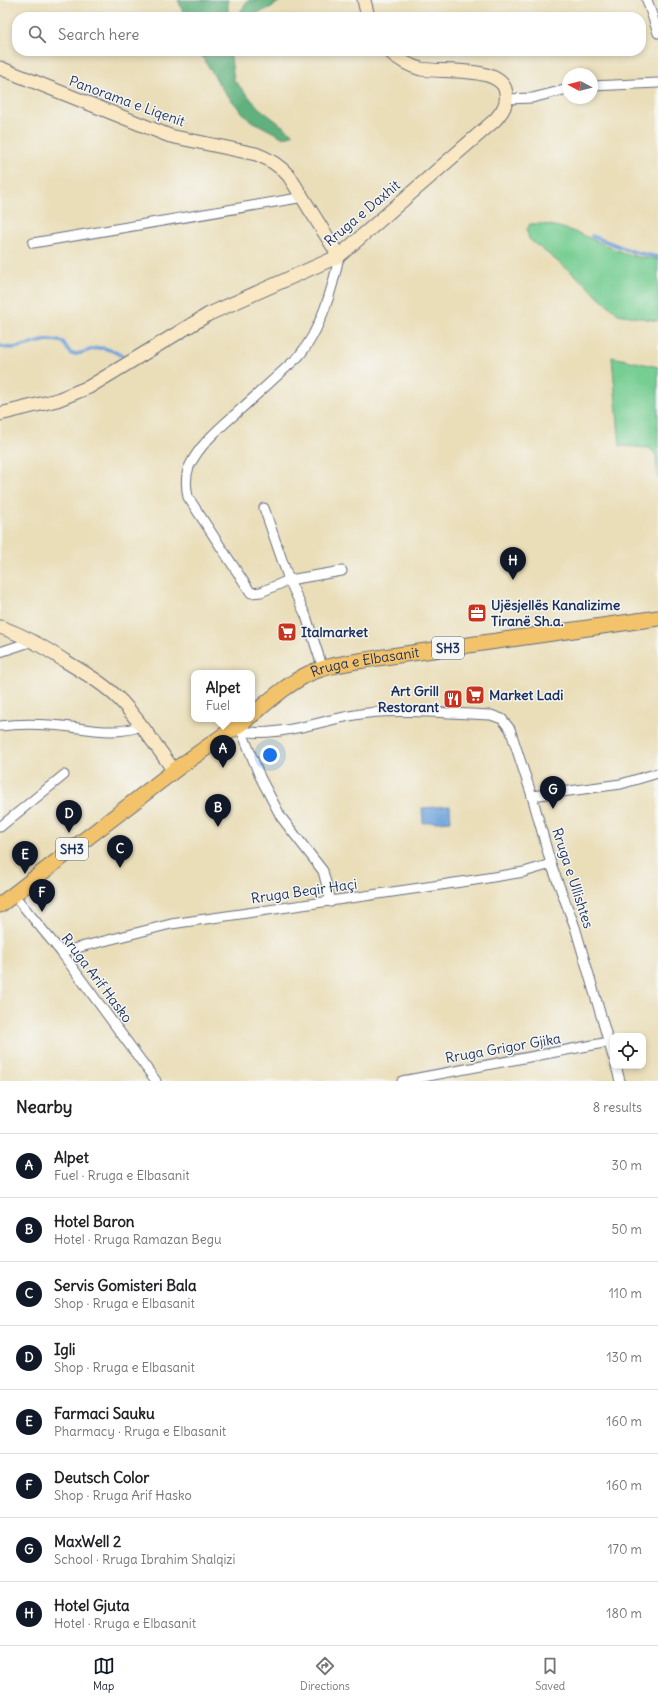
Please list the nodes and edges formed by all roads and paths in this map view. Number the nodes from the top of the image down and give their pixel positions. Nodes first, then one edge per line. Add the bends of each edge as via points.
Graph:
1 (364, 0) edge
2 (647, 0) edge
3 (367, 12) edge
4 (658, 33) edge
5 (395, 56) edge
6 (0, 68) edge
7 (658, 83) edge
8 (598, 86) edge
9 (562, 90) edge
10 (507, 99) junction
11 (304, 197) junction
12 (33, 243) dead end
13 (339, 256) junction
14 (0, 414) edge
15 (264, 508) dead end
16 (342, 571) dead end
17 (289, 580) junction
18 (658, 618) edge
19 (0, 627) edge
20 (33, 641) junction
21 (0, 652) edge
22 (323, 668) junction
23 (255, 713) edge
24 (0, 726) edge
25 (141, 726) junction
26 (241, 727) edge
27 (174, 771) junction
28 (658, 772) edge
29 (64, 775) dead end
30 (532, 796) junction
31 (0, 827) edge
32 (552, 864) junction
33 (13, 894) junction
34 (331, 902) junction
35 (0, 905) edge
36 (61, 952) junction
37 (609, 1042) junction
38 (610, 1046) edge
39 (617, 1069) edge
40 (156, 1081) edge
41 (402, 1081) edge
42 (620, 1081) edge

1 - 3 street
2 - 4 street
5 - 10 street via 419,68 490,75 503,84
6 - 11 street, Panorama e Liqenit via 170,136 268,158 290,176
7 - 8 street
9 - 10 street via 532,98
10 - 13 street, Rruga e Daxhit via 495,120
11 - 12 street
11 - 13 street, Panorama e Liqenit
13 - 14 street, Rruga e Daxhit via 203,317 89,388 57,400
13 - 17 street via 332,288 308,347 212,435 194,459 186,478 188,497 250,593 261,592
15 - 17 street
16 - 17 street
17 - 22 street via 306,616
18 - 22 main road, Rruga e Elbasanit / SH3
19 - 20 street
20 - 21 street
20 - 25 street via 109,690
22 - 23 main road, Rruga e Elbasanit / SH3 via 296,681
24 - 25 street via 41,725 101,731 119,731
25 - 27 street
26 - 27 main road, SH3
26 - 30 street, Rruga e Ullishtes via 255,734 384,711 497,716 502,718 510,729
26 - 34 street via 260,777 281,817 322,871
27 - 33 main road, SH3
28 - 30 street via 621,784
29 - 31 street
30 - 32 street, Rruga e Ullishtes
32 - 34 street, Rruga Beqir Haçi via 524,872
32 - 37 street, Rruga e Ullishtes via 575,927
33 - 35 main road, SH3
33 - 36 street, Rruga Arif Hasko
34 - 36 street, Rruga Beqir Haçi via 171,924
36 - 40 street, Rruga Arif Hasko
37 - 38 street, Rruga e Ullishtes
37 - 41 street, Rruga Grigor Gjika
39 - 42 street

